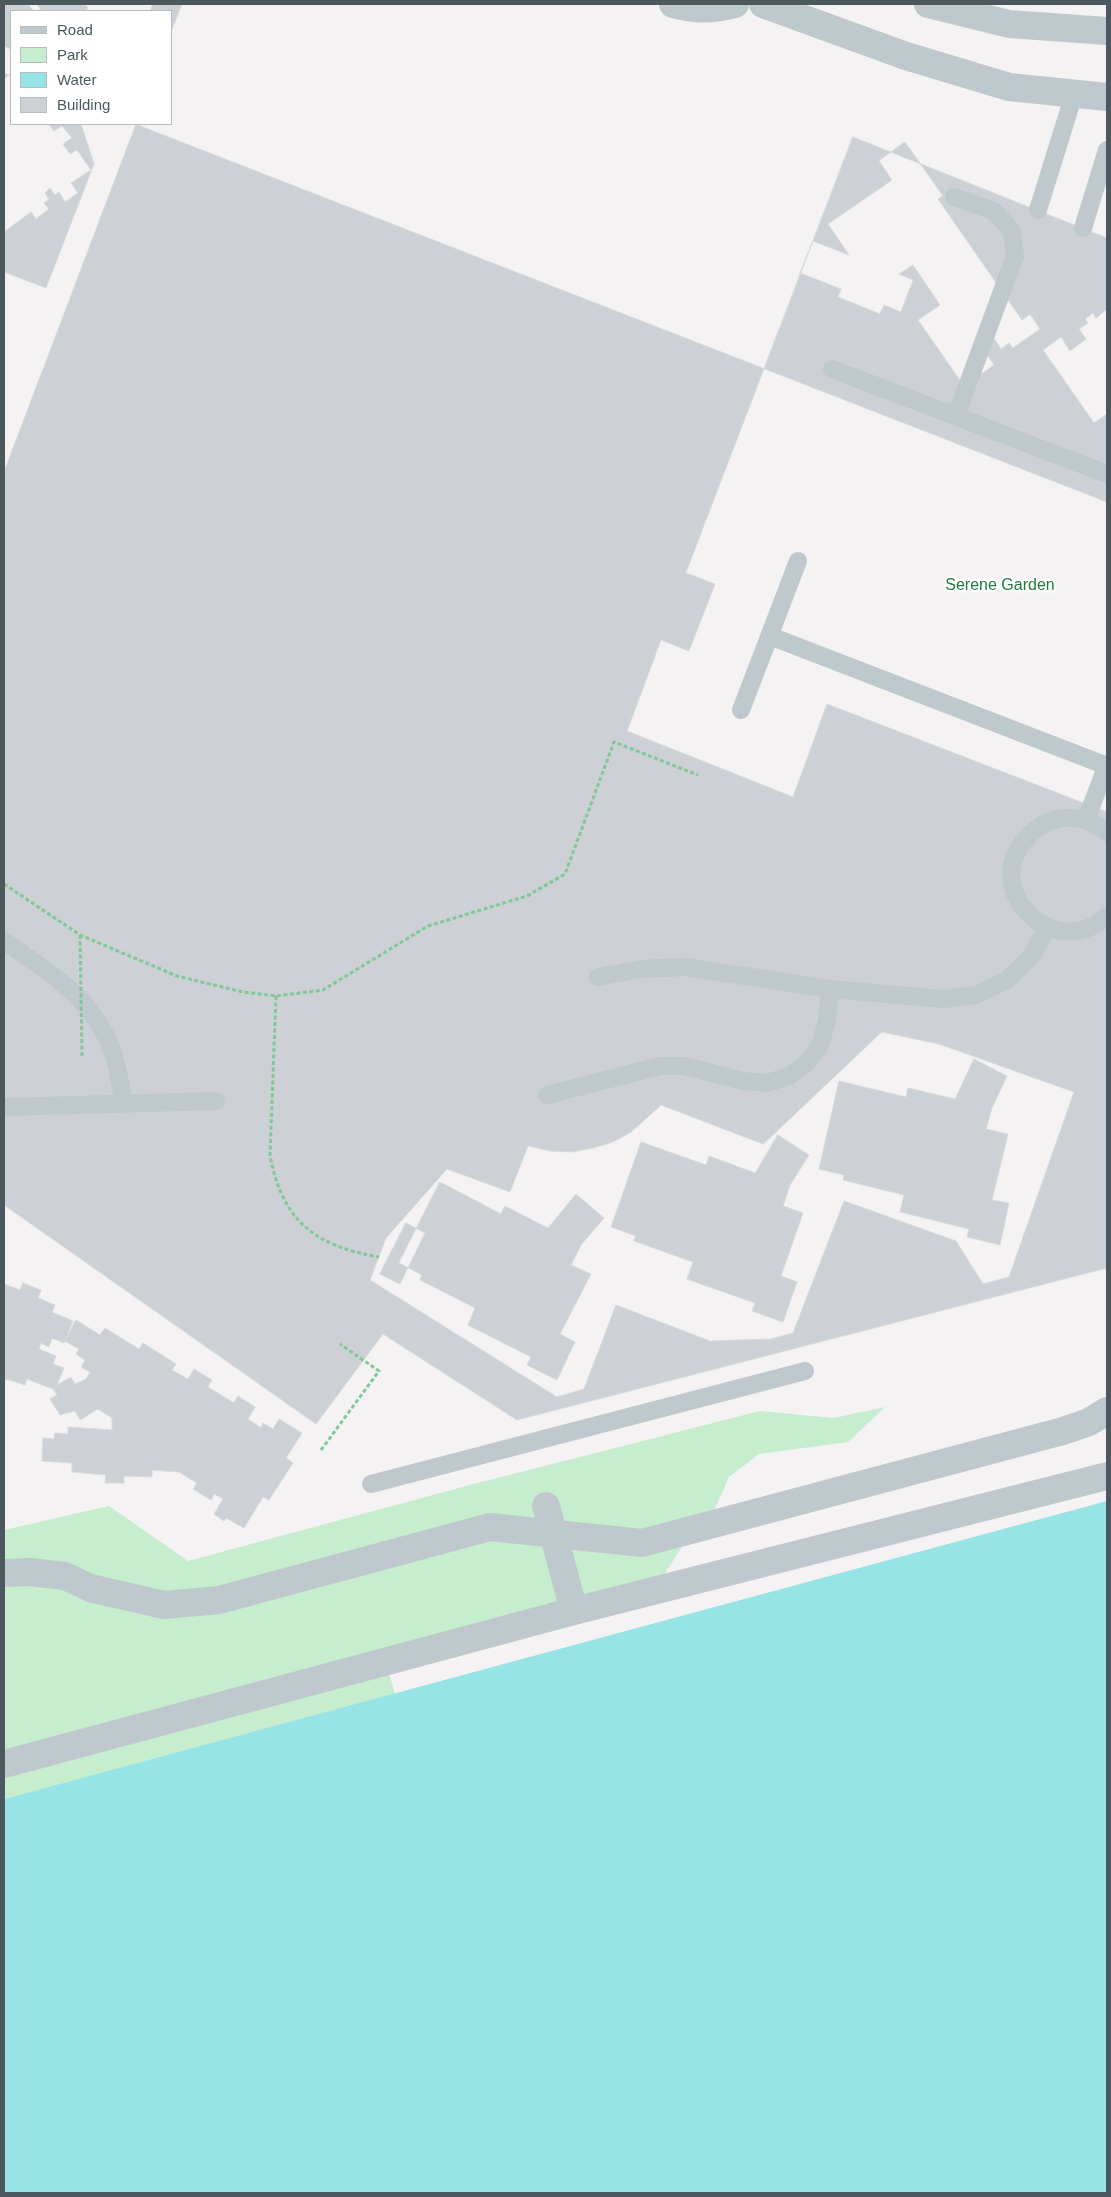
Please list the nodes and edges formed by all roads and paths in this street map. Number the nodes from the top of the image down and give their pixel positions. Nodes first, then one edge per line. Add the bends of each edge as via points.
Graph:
1 (673, 4) edge
2 (734, 4) edge
3 (763, 4) edge
4 (928, 4) edge
5 (1107, 31) edge
6 (1074, 94) junction
7 (1107, 97) edge
8 (1107, 150) edge
9 (954, 196) dead end
10 (1038, 210) dead end
11 (1083, 228) dead end
12 (832, 369) dead end
13 (956, 416) junction
14 (1107, 474) edge
15 (798, 561) dead end
16 (770, 636) junction
17 (741, 710) dead end
18 (1107, 766) edge
19 (698, 775) dead end
20 (1086, 820) junction
21 (1107, 833) edge
22 (4, 884) edge
23 (1107, 916) edge
24 (1047, 928) junction
25 (80, 935) junction
26 (4, 941) edge
27 (598, 977) dead end
28 (830, 988) junction
29 (276, 996) junction
30 (82, 1056) dead end
31 (547, 1095) dead end
32 (216, 1101) dead end
33 (123, 1104) junction
34 (4, 1106) edge
35 (379, 1257) dead end
36 (340, 1344) dead end
37 (806, 1371) dead end
38 (1107, 1411) edge
39 (320, 1450) dead end
40 (1107, 1476) edge
41 (371, 1484) dead end
42 (546, 1506) dead end
43 (553, 1534) junction
44 (4, 1573) edge
45 (574, 1611) junction
46 (4, 1764) edge

1 - 2 street via 692,9 713,9
3 - 6 street via 906,56 1009,87
4 - 5 street via 1009,24
6 - 7 street
6 - 10 lane
8 - 11 lane
9 - 13 lane via 994,212 1012,230 1015,256
12 - 13 lane
13 - 14 lane
15 - 16 lane
16 - 17 lane
16 - 18 lane
18 - 20 lane
19 - 29 path via 614,742 564,874 527,896 428,926 323,990
20 - 21 lane
20 - 24 lane via 1067,817 1048,821 1032,831 1019,847 1012,864 1012,884 1019,903
22 - 25 path
23 - 24 lane via 1084,930 1065,932
24 - 28 lane via 1031,957 1007,980 976,995 943,999
25 - 29 path via 177,976
25 - 30 path, bridge
26 - 33 lane via 73,990 90,1009 104,1029 114,1053 121,1078
27 - 28 lane via 641,969 686,967
28 - 31 lane via 821,1043 808,1062 789,1076 767,1083 743,1082 684,1066 660,1066
29 - 35 path, bridge via 270,1155 281,1196 308,1230 327,1243 350,1252
32 - 33 lane
33 - 34 lane
36 - 39 path via 379,1371
37 - 41 lane
38 - 43 street via 1089,1422 1063,1431 642,1542
40 - 45 street
42 - 43 street
43 - 44 street via 490,1527 219,1600 191,1604 164,1605 90,1588 65,1576
43 - 45 street
45 - 46 street

